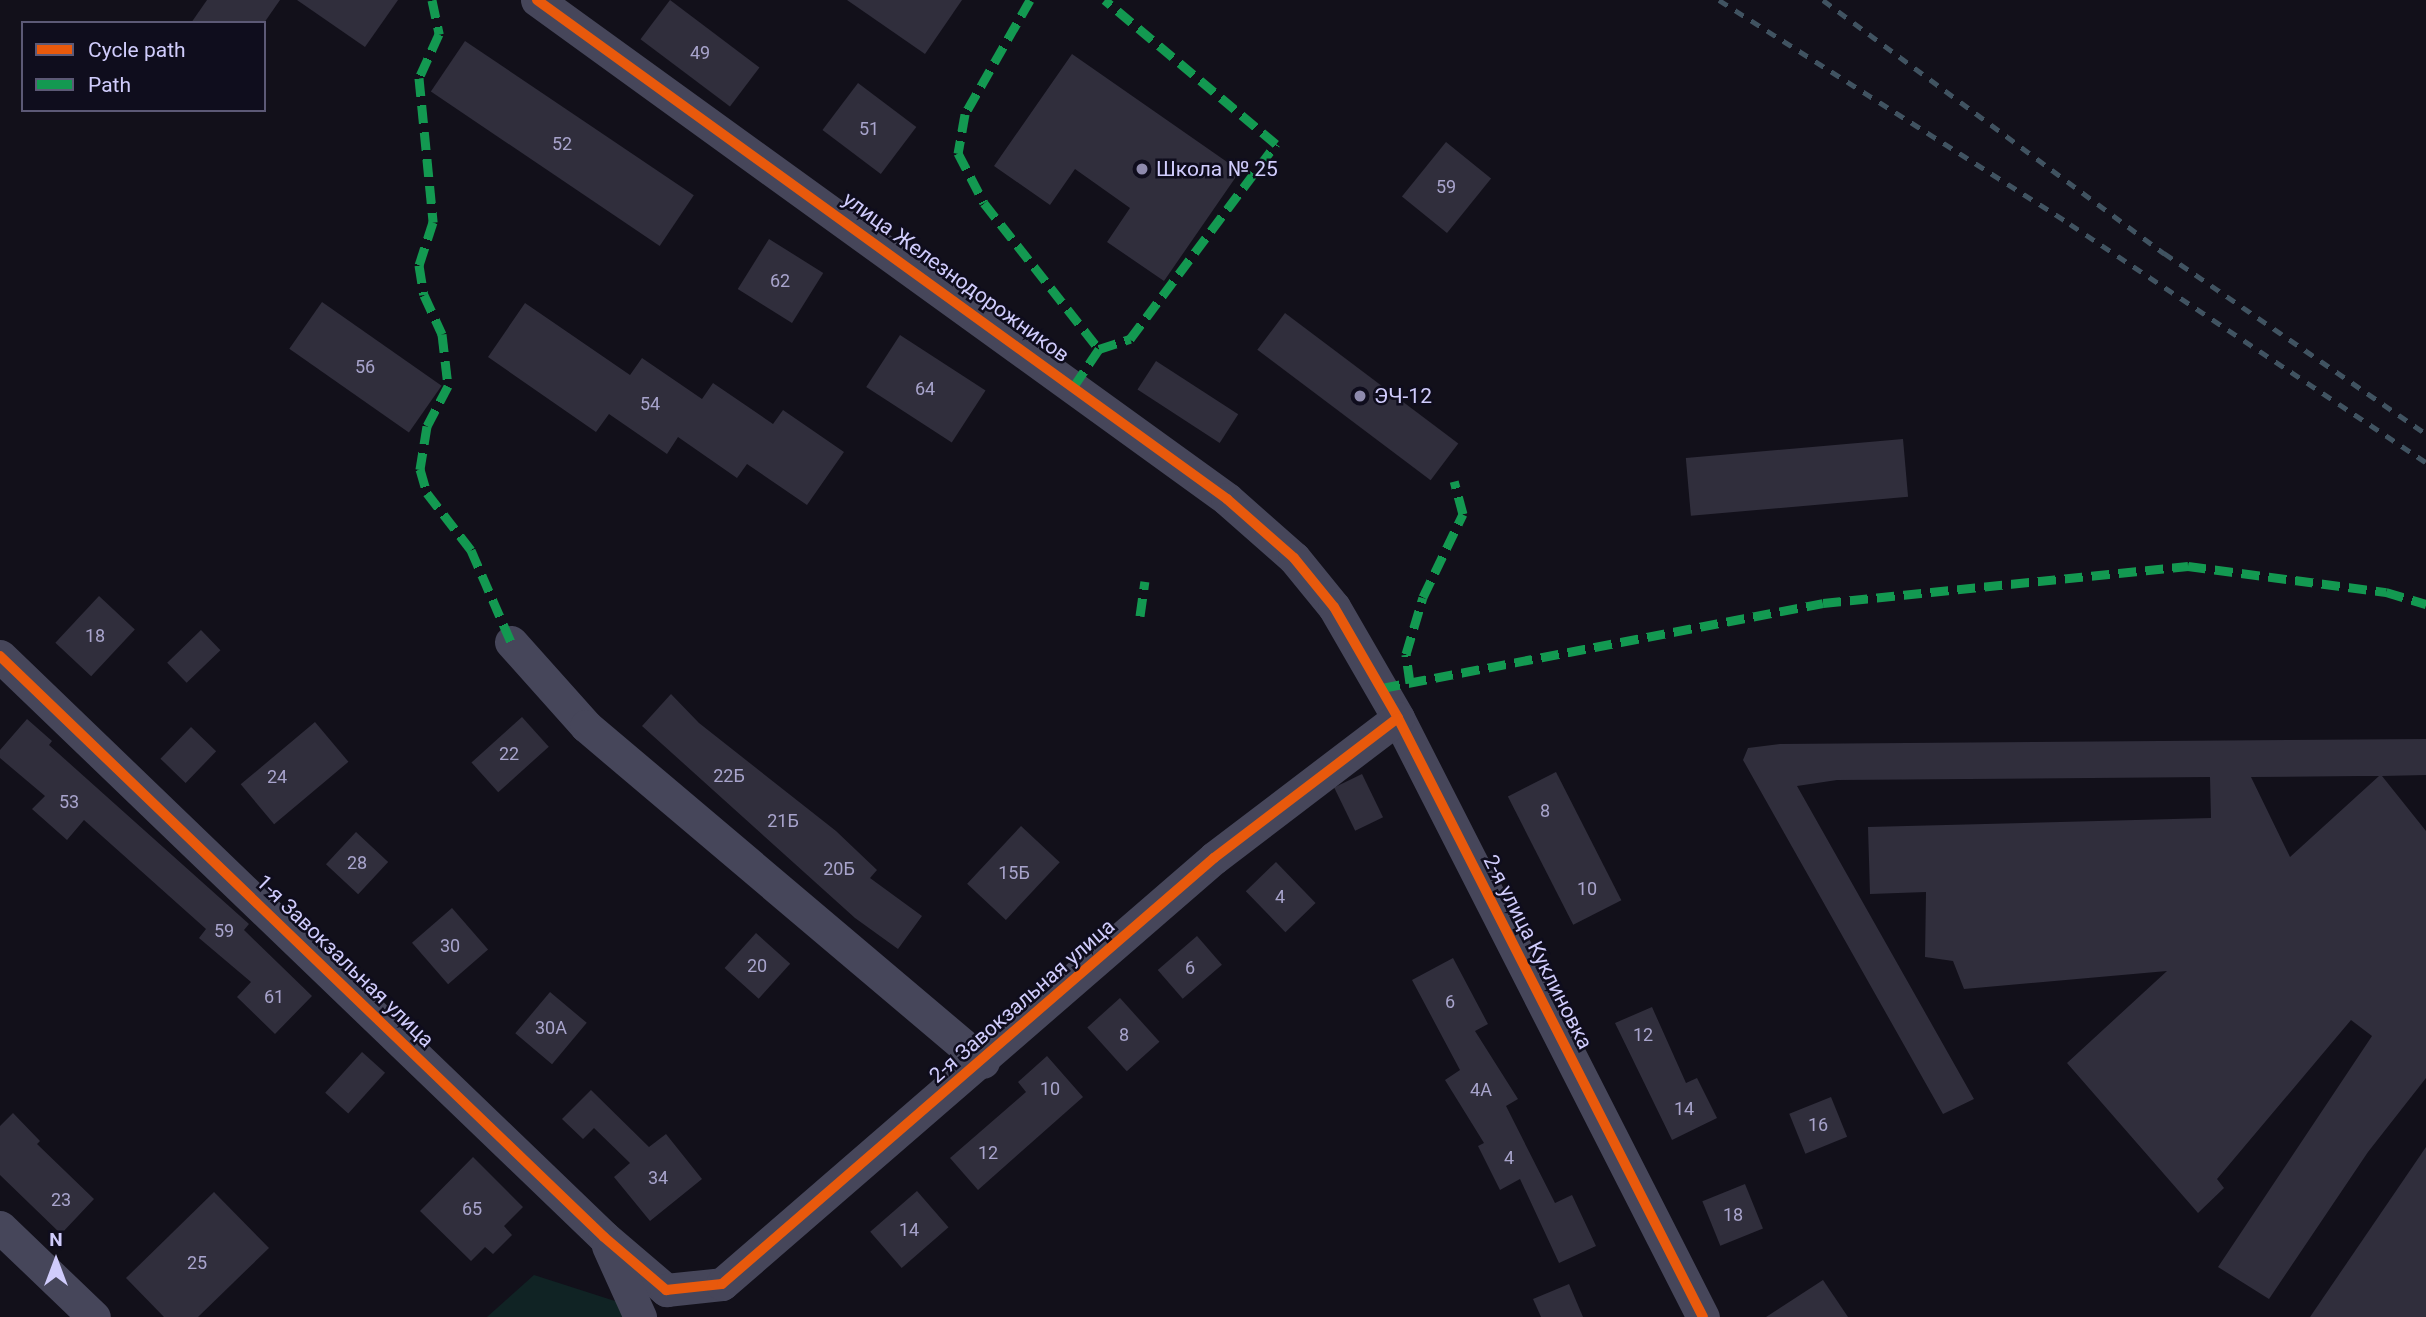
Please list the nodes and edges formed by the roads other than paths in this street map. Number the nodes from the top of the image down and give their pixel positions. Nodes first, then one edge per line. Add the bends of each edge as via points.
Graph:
1 (537, 0) edge
2 (1334, 607) joint
3 (511, 642) dead end
4 (0, 656) edge
5 (1398, 718) junction
6 (983, 1062) junction
7 (0, 1227) edge
8 (604, 1237) junction
9 (666, 1290) joint
10 (94, 1317) edge
11 (640, 1317) edge
12 (1703, 1317) edge

1 - 2 street, улица Железнодорожников via 1227,499 1294,558
2 - 5 street, 2-я улица Куклиновка
3 - 6 street, 2-я Завокзальная улица via 586,726
4 - 8 street, 1-я Завокзальная улица
5 - 6 street, 2-я Завокзальная улица via 1214,858
5 - 12 street, 2-я улица Куклиновка
6 - 9 street, 2-я Завокзальная улица via 722,1284
7 - 10 street
8 - 9 street, 1-я Завокзальная улица
8 - 11 street

